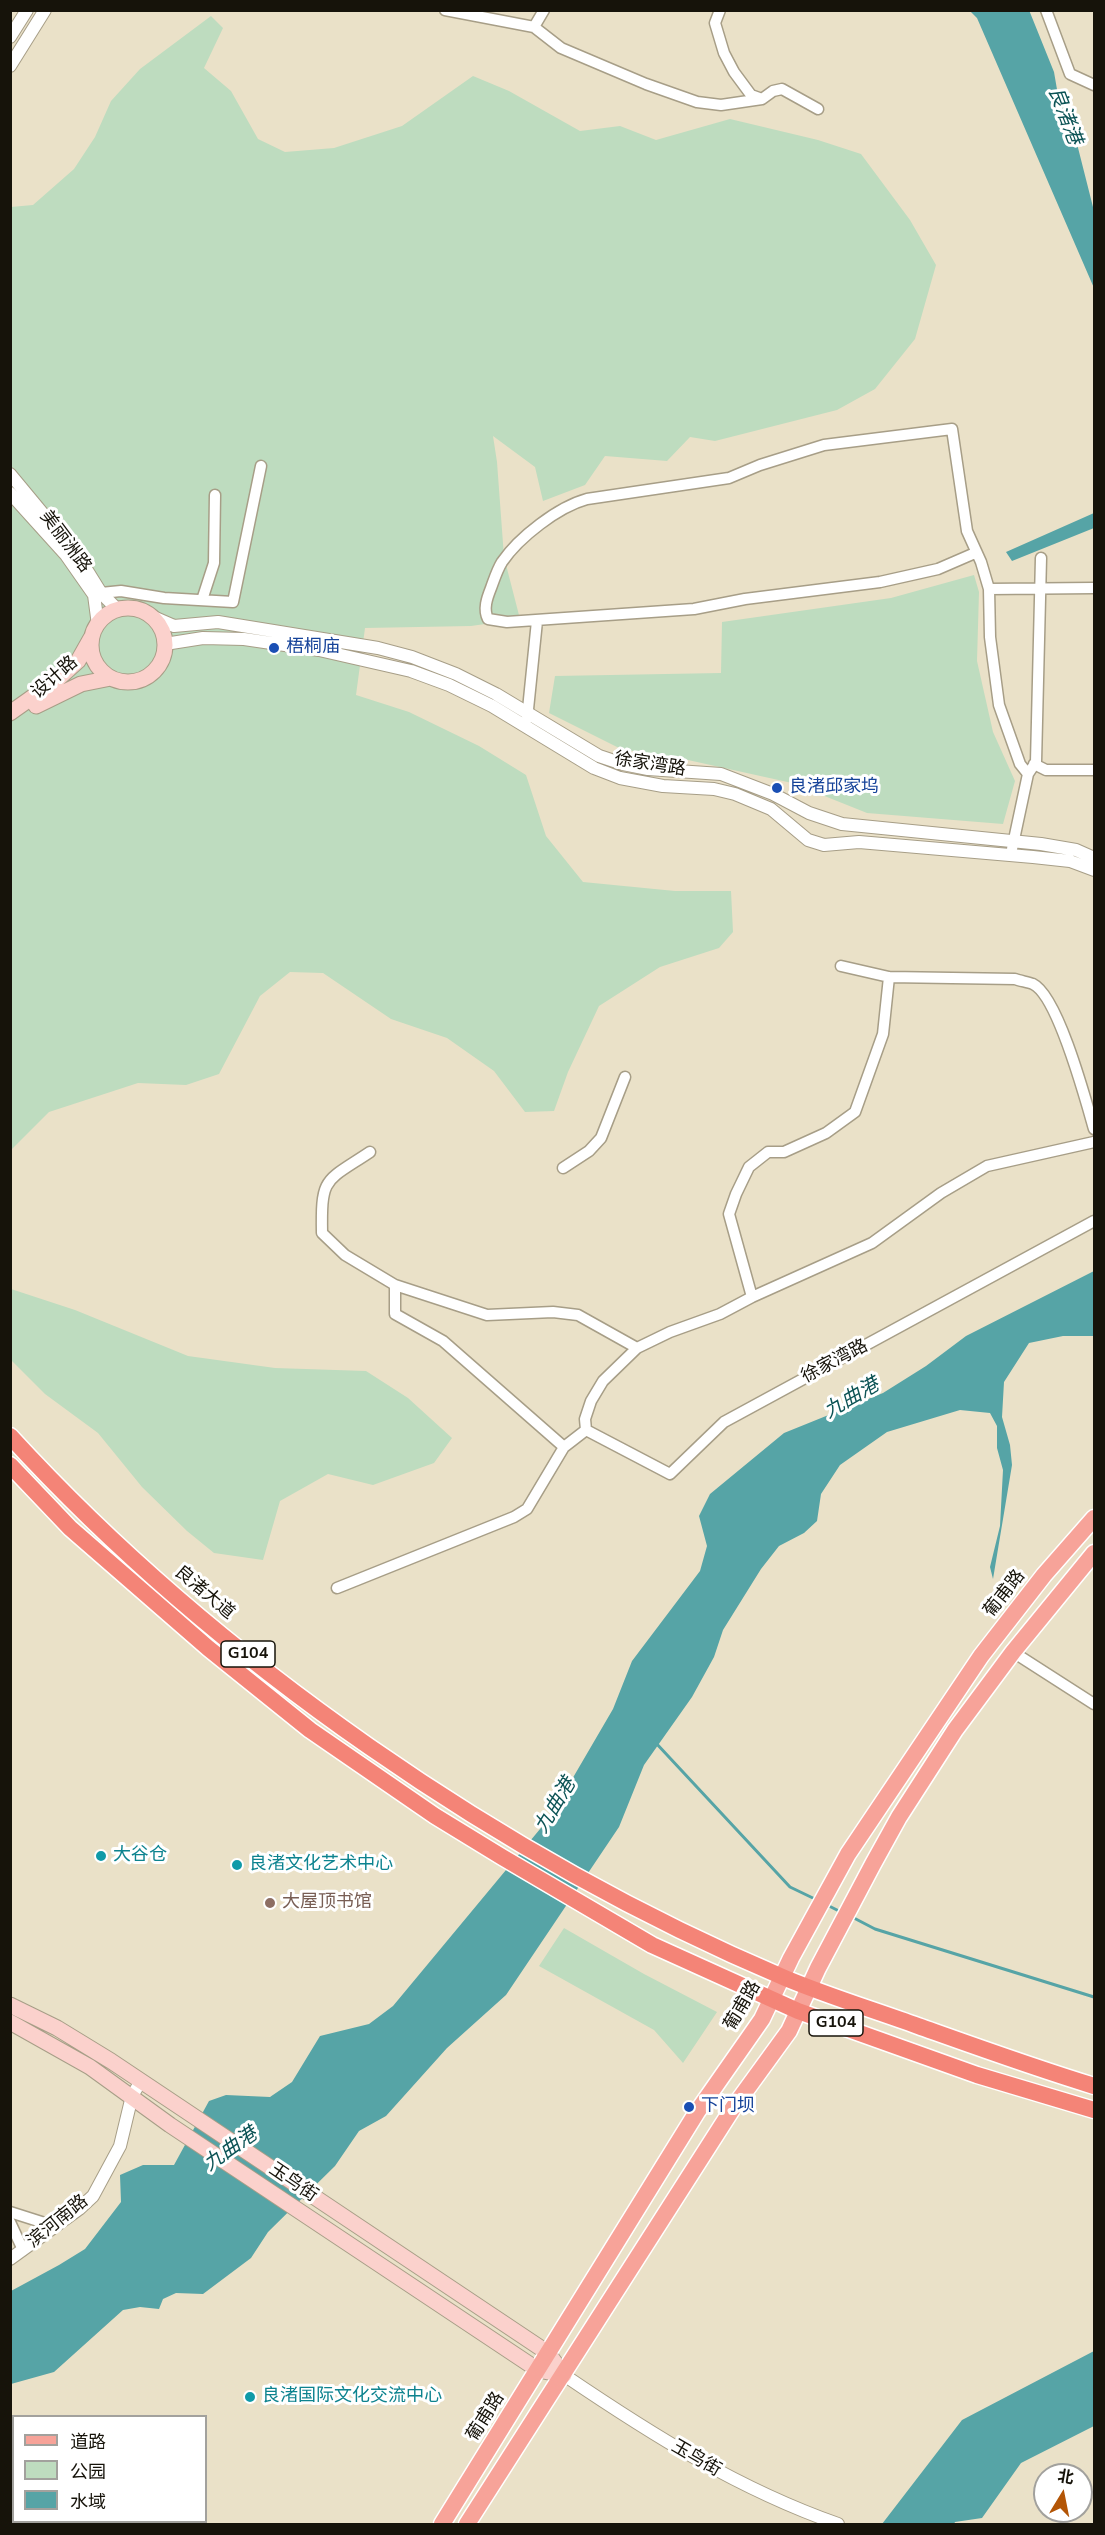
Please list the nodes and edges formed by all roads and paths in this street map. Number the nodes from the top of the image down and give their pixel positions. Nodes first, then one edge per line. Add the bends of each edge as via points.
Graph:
1 (27, 10) edge
2 (45, 10) edge
3 (446, 10) edge
4 (544, 10) edge
5 (720, 10) edge
6 (1046, 10) edge
7 (534, 27) junction
8 (10, 37) edge
9 (10, 66) edge
10 (1095, 85) edge
11 (762, 99) junction
12 (818, 109) dead end
13 (261, 466) dead end
14 (10, 474) edge
15 (10, 493) edge
16 (215, 495) dead end
17 (975, 553) junction
18 (1041, 558) dead end
19 (1040, 588) junction
20 (1095, 588) edge
21 (989, 589) junction
22 (101, 593) junction
23 (202, 600) junction
24 (118, 610) junction
25 (151, 616) junction
26 (537, 621) junction
27 (95, 630) junction
28 (165, 644) junction
29 (111, 678) junction
30 (10, 712) edge
31 (528, 713) junction
32 (10, 722) edge
33 (525, 726) junction
34 (1034, 764) junction
35 (1095, 770) edge
36 (1028, 774) junction
37 (1014, 842) junction
38 (1011, 855) junction
39 (1095, 858) edge
40 (1095, 870) edge
41 (841, 966) dead end
42 (889, 976) junction
43 (625, 1077) dead end
44 (1095, 1129) edge
45 (1095, 1142) edge
46 (370, 1152) dead end
47 (563, 1168) dead end
48 (1095, 1221) edge
49 (396, 1285) junction
50 (752, 1297) junction
51 (637, 1348) junction
52 (586, 1430) junction
53 (10, 1436) edge
54 (564, 1447) junction
55 (10, 1465) edge
56 (1095, 1518) edge
57 (1095, 1553) edge
58 (337, 1588) dead end
59 (1013, 1652) junction
60 (1095, 1704) edge
61 (782, 1976) junction
62 (809, 1988) junction
63 (771, 1999) junction
64 (10, 2005) edge
65 (798, 2011) junction
66 (10, 2022) edge
67 (141, 2081) junction
68 (1095, 2086) edge
69 (132, 2096) junction
70 (1095, 2110) edge
71 (10, 2212) edge
72 (10, 2222) edge
73 (54, 2226) junction
74 (23, 2250) junction
75 (10, 2259) edge
76 (548, 2353) junction
77 (538, 2370) junction
78 (564, 2375) junction
79 (442, 2524) edge
80 (467, 2524) edge
81 (838, 2524) edge

1 - 8 street
2 - 9 street
3 - 7 street
4 - 7 street
5 - 11 street via 715,23 724,53 751,95
6 - 10 street via 1070,74
7 - 11 street via 561,48 697,102 721,105
11 - 12 street via 782,89
13 - 23 street via 233,602
14 - 22 street, 美丽洲路 via 78,556
15 - 27 street, 美丽洲路 via 66,555 94,595
16 - 23 street via 214,563
17 - 21 street
17 - 26 street via 938,569 880,582 694,609
17 - 26 street via 967,531 952,429 824,445 729,478 572,504 511,551 488,596 488,619
18 - 19 street
19 - 20 street
19 - 21 street
19 - 34 street
21 - 36 street via 990,637 999,705 1020,764
22 - 23 street via 121,591
22 - 24 street, 美丽洲路
24 - 25 main road via 141,611
24 - 27 main road
25 - 28 main road
25 - 31 street, 徐家湾路 via 174,626 218,622 378,648 456,674
26 - 31 street
27 - 29 main road via 94,660
27 - 30 main road, 设计路 via 78,661
28 - 29 main road via 160,665 143,679 121,682
28 - 33 street, 徐家湾路 via 203,638 243,639 382,664 449,685
29 - 32 main road, 设计路 via 81,684
31 - 33 street
31 - 37 street, 徐家湾路 via 599,756 648,769 721,774 842,824
33 - 38 street, 徐家湾路 via 594,768 620,778 735,794 771,809 808,840 824,845 859,842
34 - 35 street via 1046,770
34 - 36 street
36 - 37 street
37 - 38 street
37 - 39 street, 徐家湾路 via 1076,850
38 - 40 street, 徐家湾路 via 1070,861
41 - 42 street
42 - 44 street via 1015,979 1035,985 1069,1044
42 - 50 street via 883,1034 855,1112 826,1133 784,1152 768,1152 749,1167 736,1194 729,1214
43 - 47 street via 601,1138
45 - 50 street via 987,1166 941,1193 872,1243
46 - 49 street via 328,1181 321,1199 322,1233 345,1255
48 - 52 street, 徐家湾路 via 724,1422 670,1474
49 - 51 street via 487,1316 553,1312 578,1316
49 - 54 street via 395,1314 442,1341
50 - 51 street
51 - 52 street via 603,1381 591,1401
52 - 54 street
53 - 61 highway, 良渚大道 / G104 via 86,1515 219,1631 397,1765 512,1838 599,1887
54 - 58 street via 527,1509
55 - 63 highway, G104 via 70,1528 310,1730 501,1857 652,1945
56 - 61 main road, 葡甫路 via 1044,1575 981,1656 848,1854
57 - 59 main road
59 - 60 street
59 - 62 main road via 955,1730 899,1817
61 - 62 highway, G104
61 - 63 main road, 葡甫路
62 - 65 main road
62 - 68 highway, G104
63 - 65 highway, G104
63 - 76 main road, 葡甫路 via 762,2019 698,2112
64 - 67 main road, 玉鸟街 via 57,2028
65 - 70 highway, G104 via 977,2075
65 - 78 main road via 789,2031 733,2108
66 - 69 main road, 玉鸟街 via 90,2067
67 - 69 street, 滨河南路
67 - 76 main road, 玉鸟街
69 - 73 street, 滨河南路 via 120,2146 93,2196
69 - 77 main road, 玉鸟街
71 - 73 street
72 - 74 street
73 - 74 street, 滨河南路
74 - 75 street, 滨河南路
76 - 77 main road, 葡甫路
76 - 78 main road, 玉鸟街
77 - 78 main road, 玉鸟街
77 - 79 main road, 葡甫路
78 - 80 main road
78 - 81 street, 玉鸟街 via 701,2463 753,2491

